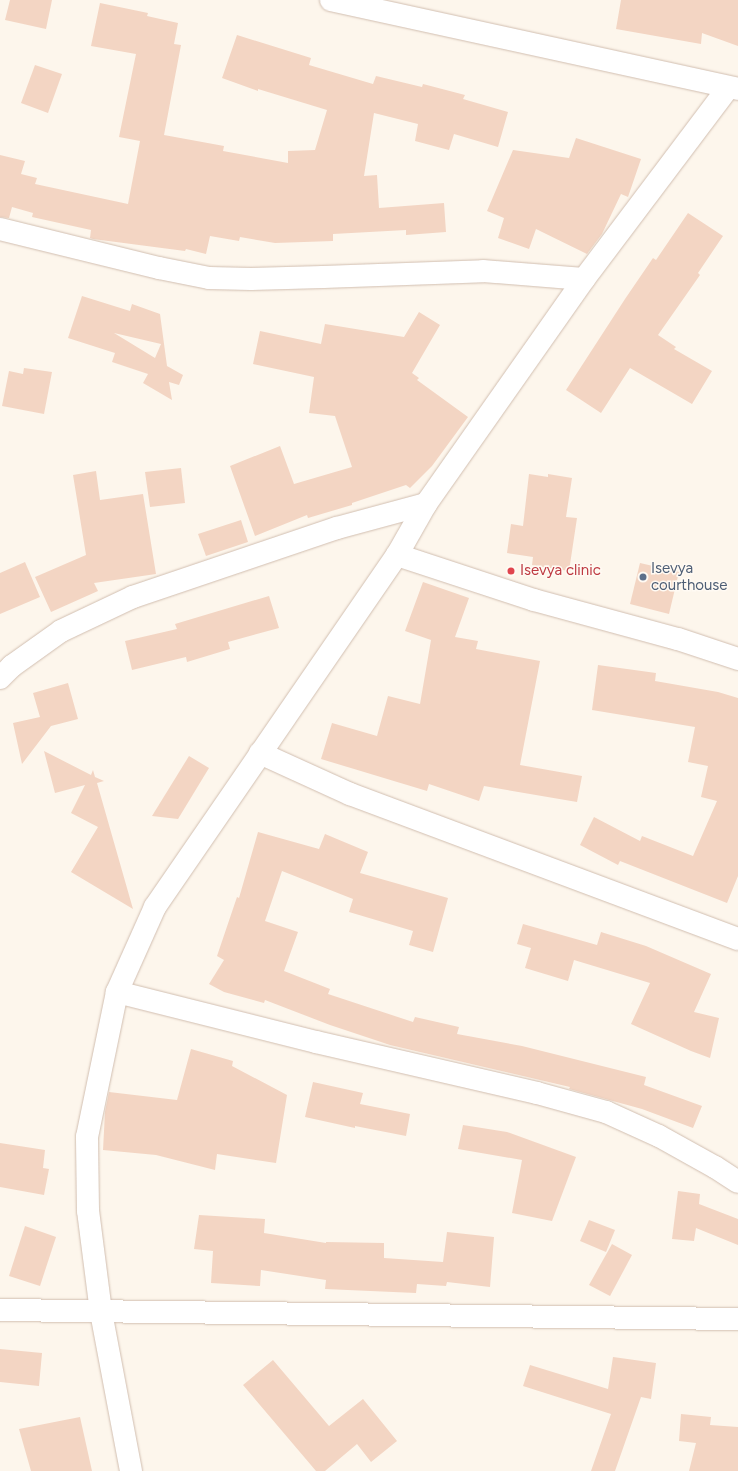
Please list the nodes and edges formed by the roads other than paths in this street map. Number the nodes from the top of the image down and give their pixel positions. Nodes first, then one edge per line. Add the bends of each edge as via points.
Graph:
1 (331, 0) edge
2 (733, 89) edge
3 (0, 229) edge
4 (584, 279) junction
5 (426, 504) junction
6 (397, 554) junction
7 (738, 659) edge
8 (0, 678) edge
9 (260, 753) junction
10 (738, 939) edge
11 (117, 992) junction
12 (738, 1182) edge
13 (0, 1310) edge
14 (101, 1312) junction
15 (738, 1319) edge
16 (131, 1471) edge

1 - 2 street
2 - 4 street
3 - 4 street via 209,278 316,278 483,271
4 - 5 street
5 - 6 street
5 - 8 street via 337,528 133,597 61,631 12,666
6 - 7 street via 534,600 678,639
6 - 9 street
9 - 10 street via 350,794
9 - 11 street via 155,907
11 - 12 street via 316,1042 537,1093 606,1112 659,1136
11 - 14 street via 87,1136 88,1211
13 - 14 street
14 - 15 street
14 - 16 street

